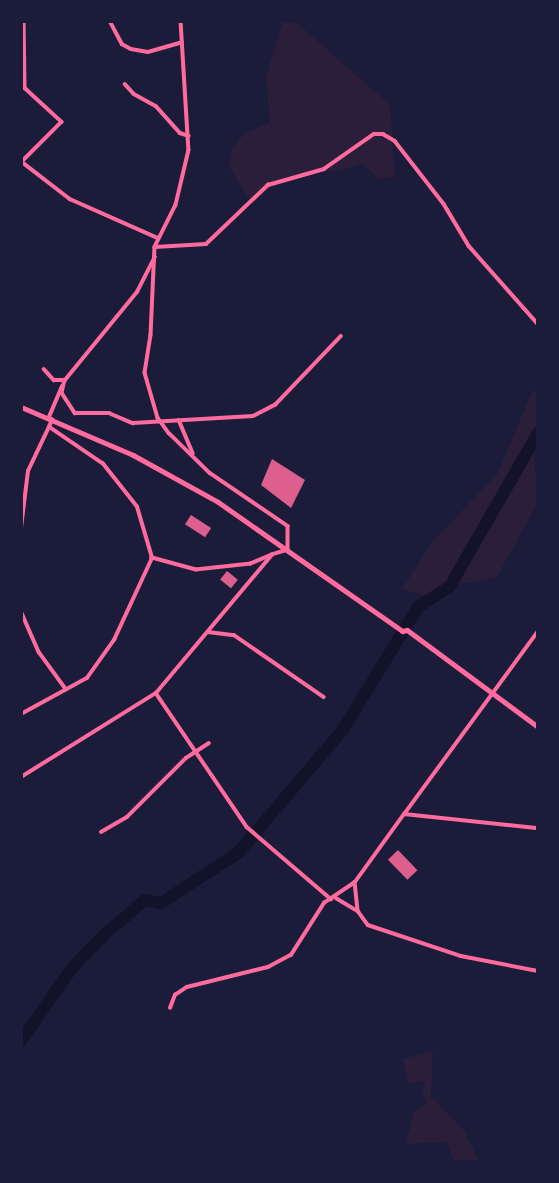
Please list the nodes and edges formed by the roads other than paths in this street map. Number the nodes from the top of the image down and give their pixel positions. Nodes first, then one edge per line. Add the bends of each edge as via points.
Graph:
1 (24, 21) edge
2 (110, 21) edge
3 (181, 21) edge
4 (182, 42) junction
5 (125, 84) dead end
6 (189, 136) junction
7 (22, 161) edge
8 (158, 238) junction
9 (155, 247) junction
10 (156, 256) junction
11 (538, 324) edge
12 (341, 337) dead end
13 (44, 369) dead end
14 (65, 380) junction
15 (21, 407) edge
16 (51, 418) junction
17 (179, 419) junction
18 (162, 424) junction
19 (49, 427) junction
20 (194, 456) junction
21 (21, 528) edge
22 (288, 550) junction
23 (272, 555) junction
24 (152, 558) junction
25 (21, 611) edge
26 (538, 631) edge
27 (208, 632) junction
28 (66, 689) junction
29 (156, 693) junction
30 (493, 695) junction
31 (324, 697) dead end
32 (21, 714) edge
33 (538, 727) edge
34 (209, 743) dead end
35 (194, 751) junction
36 (21, 777) edge
37 (404, 814) junction
38 (538, 828) edge
39 (101, 832) dead end
40 (355, 882) junction
41 (333, 898) junction
42 (358, 911) junction
43 (538, 971) edge
44 (170, 1008) dead end

1 - 7 street via 25,88 62,122
2 - 4 street via 122,44 131,49 148,52
3 - 4 street
4 - 6 street
5 - 6 street
6 - 8 street via 176,205
7 - 8 street via 70,199
8 - 9 street
9 - 10 street
9 - 11 street via 206,244 268,185 324,169 374,134 383,134 395,141 444,204 469,246
10 - 14 street via 137,292
10 - 18 street via 145,373
12 - 17 street via 264,413
13 - 14 street via 54,380
14 - 16 street
14 - 18 street via 62,393 75,413 109,413 133,424
15 - 16 highway
16 - 19 street
16 - 22 highway via 174,477
17 - 18 street
17 - 20 street
18 - 20 street
19 - 21 street via 28,471
19 - 24 street via 97,458 111,473 137,507
20 - 22 street via 225,485 288,526
22 - 23 street
22 - 30 highway
23 - 24 street via 251,564 196,570
23 - 27 street
24 - 28 street via 103,656 87,678
25 - 28 street via 39,653
26 - 30 street
27 - 29 street
27 - 31 street via 234,635
28 - 32 street
29 - 35 street
29 - 36 street
30 - 33 highway
30 - 37 street
34 - 35 street
35 - 39 street via 127,817
35 - 41 street via 251,832
37 - 38 street
37 - 40 street
40 - 41 street
40 - 42 street
41 - 42 street
41 - 44 street via 316,914 295,951 281,962 187,987 175,995
42 - 43 street via 362,920 381,931 461,956

